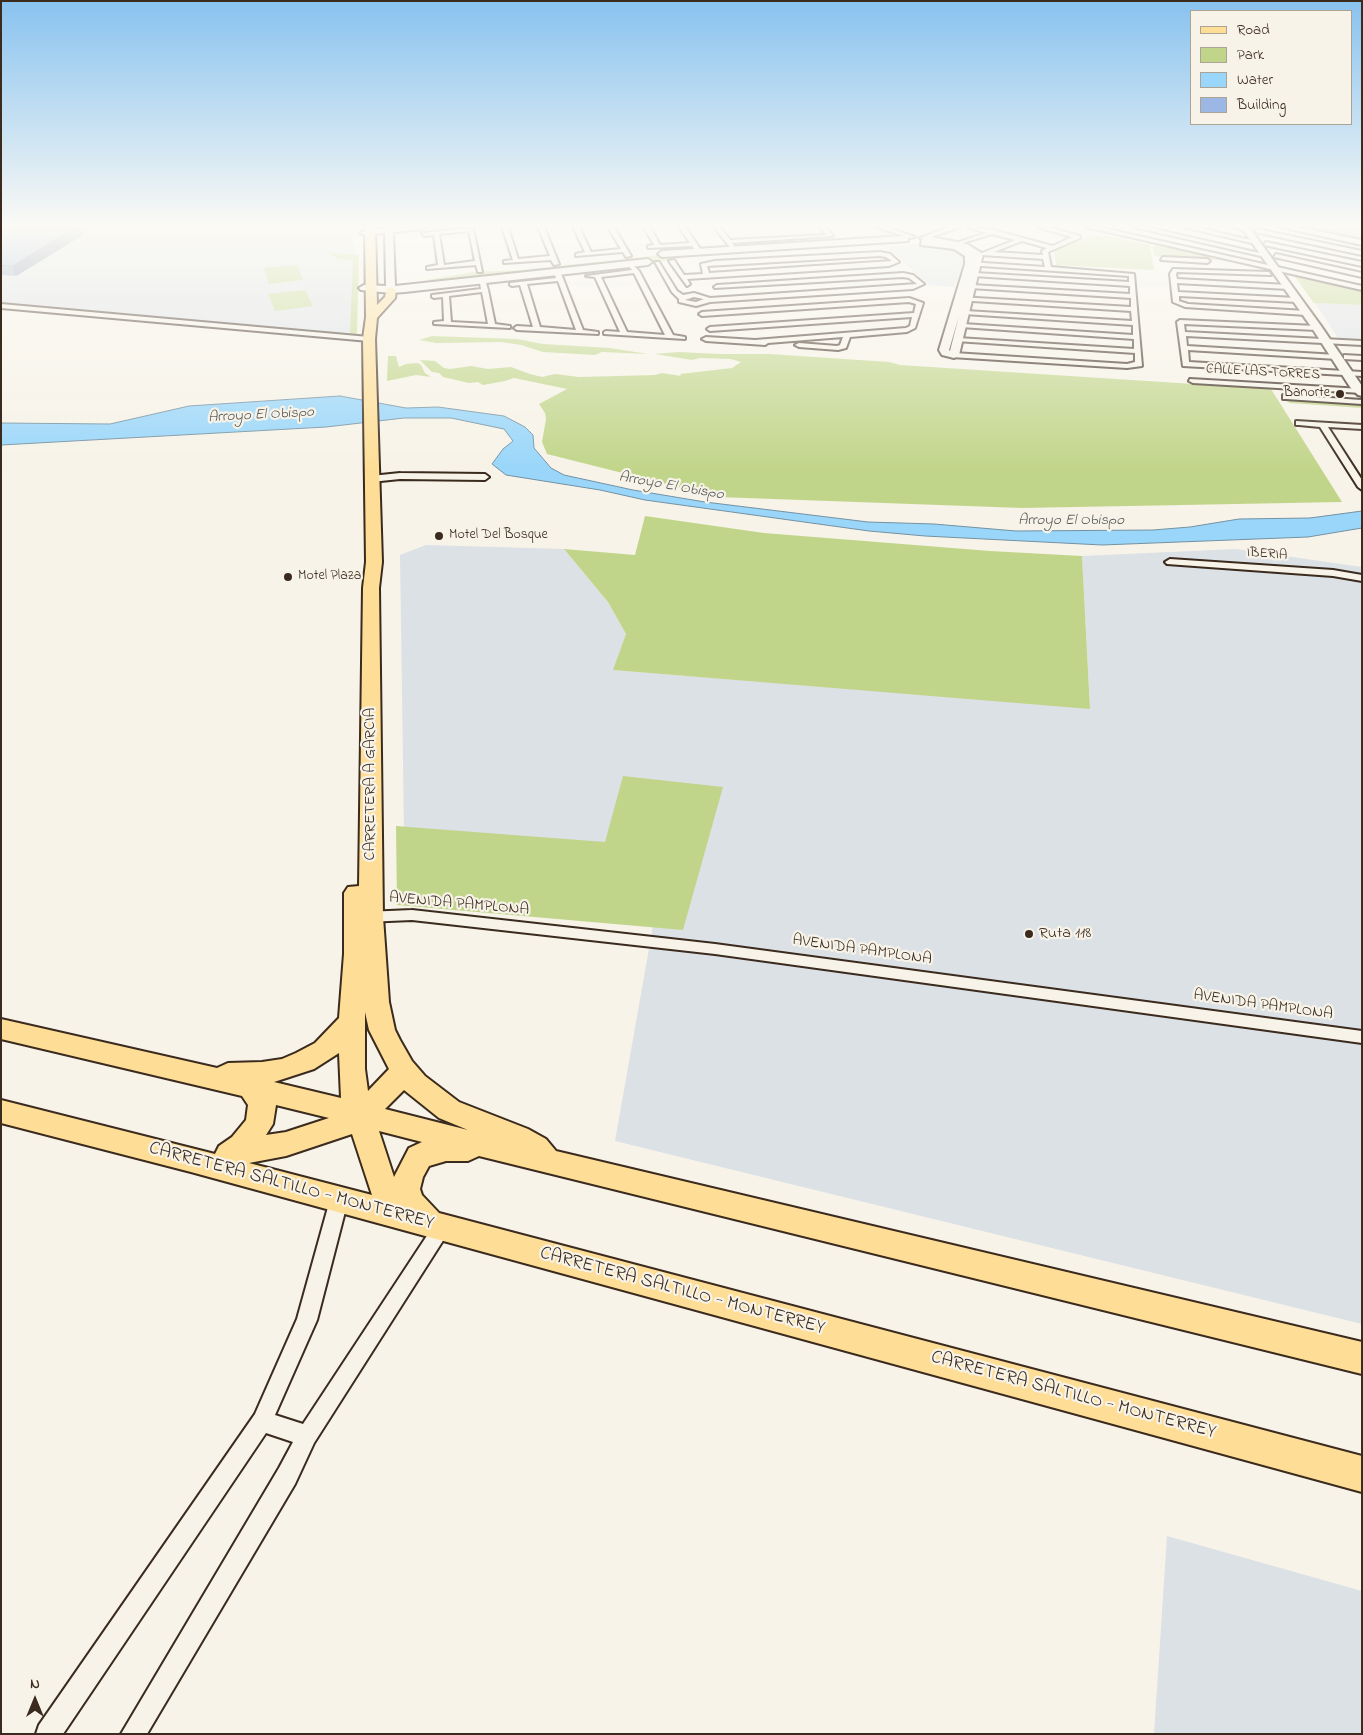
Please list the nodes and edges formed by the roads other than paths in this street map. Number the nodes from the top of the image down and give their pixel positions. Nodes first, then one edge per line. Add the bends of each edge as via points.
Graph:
1 (23, 308) edge
2 (367, 308) edge
3 (371, 308) edge
4 (380, 308) edge
5 (447, 308) edge
6 (488, 308) edge
7 (531, 308) edge
8 (571, 308) edge
9 (614, 308) edge
10 (655, 308) edge
11 (698, 308) edge
12 (711, 308) edge
13 (798, 308) edge
14 (919, 308) edge
15 (956, 308) edge
16 (967, 308) edge
17 (1117, 308) edge
18 (1220, 308) edge
19 (1303, 308) edge
20 (1307, 308) edge
21 (1134, 309) joint
22 (966, 312) junction
23 (1306, 313) junction
24 (702, 314) junction
25 (714, 314) junction
26 (917, 315) junction
27 (372, 316) junction
28 (1135, 322) junction
29 (436, 323) dead end
30 (448, 324) junction
31 (492, 326) junction
32 (962, 326) junction
33 (508, 327) dead end
34 (517, 328) dead end
35 (1317, 328) junction
36 (537, 329) junction
37 (710, 329) junction
38 (580, 332) junction
39 (596, 333) dead end
40 (606, 334) dead end
41 (848, 334) junction
42 (1181, 334) junction
43 (625, 335) junction
44 (670, 337) junction
45 (1137, 337) junction
46 (366, 338) junction
47 (683, 338) dead end
48 (706, 339) dead end
49 (716, 340) junction
50 (958, 340) junction
51 (1330, 341) junction
52 (756, 342) junction
53 (1362, 343) edge
54 (1183, 348) junction
55 (1138, 351) junction
56 (954, 355) junction
57 (1342, 357) junction
58 (1362, 358) edge
59 (1346, 373) junction
60 (1361, 375) edge
61 (1193, 381) dead end
62 (1361, 391) edge
63 (1362, 402) edge
64 (1362, 409) edge
65 (1299, 423) dead end
66 (1322, 424) junction
67 (367, 425) junction
68 (1362, 427) edge
69 (485, 477) dead end
70 (371, 479) junction
71 (1361, 486) edge
72 (1170, 562) dead end
73 (1362, 578) edge
74 (364, 918) junction
75 (352, 1021) junction
76 (1, 1029) edge
77 (1362, 1037) edge
78 (403, 1069) junction
79 (198, 1075) junction
80 (250, 1087) junction
81 (1, 1111) edge
82 (359, 1114) junction
83 (509, 1152) junction
84 (232, 1154) junction
85 (191, 1160) junction
86 (550, 1161) junction
87 (339, 1200) junction
88 (395, 1215) junction
89 (436, 1226) junction
90 (1362, 1358) edge
91 (262, 1421) junction
92 (307, 1436) junction
93 (1362, 1474) edge
94 (48, 1734) edge
95 (133, 1734) edge

1 - 46 street
2 - 46 main road
3 - 27 main road, CARRETERA A GARCIA
4 - 27 main road
5 - 30 street
6 - 31 street
7 - 36 street
8 - 38 street
9 - 43 street
10 - 44 street
11 - 24 street
12 - 25 street
13 - 25 street
14 - 26 street
15 - 56 street via 944,350
16 - 22 street
17 - 21 street
18 - 23 street
19 - 23 street
20 - 51 street
21 - 28 street
22 - 28 street
22 - 32 street
23 - 35 street
24 - 25 street
24 - 37 street
26 - 37 street
26 - 41 street via 914,327 910,329
27 - 46 main road, CARRETERA A GARCIA
28 - 45 street
29 - 30 street
30 - 31 street
31 - 33 street
32 - 45 street
32 - 50 street
34 - 36 street
35 - 42 street via 1187,321 1180,323
35 - 51 street
36 - 38 street
37 - 49 street
38 - 39 street
40 - 43 street
41 - 52 street
41 - 52 street via 843,346 838,348
42 - 51 street
42 - 54 street
43 - 44 street
44 - 47 street
45 - 55 street
46 - 67 main road, CARRETERA A GARCIA
48 - 49 street
49 - 52 street
50 - 55 street
50 - 56 street
51 - 53 street
51 - 57 street
54 - 57 street
54 - 59 street via 1186,364
55 - 56 street via 1139,364 1135,366
57 - 58 street
57 - 59 street
57 - 60 street
59 - 60 street
59 - 62 street
61 - 62 street, CALLE LAS TORRES
63 - 64 street via 1287,400
65 - 66 street
66 - 68 street
66 - 71 street
67 - 70 main road, CARRETERA A GARCIA
67 - 74 main road, CARRETERA A GARCIA via 357,748
69 - 70 street
70 - 74 main road, CARRETERA A GARCIA via 374,562
72 - 73 street, IBERIA via 1334,573
74 - 75 main road, CARRETERA A GARCIA
74 - 77 street, AVENIDA PAMPLONA via 412,915 715,949
74 - 78 main road, CARRETERA A GARCIA via 378,1016
75 - 79 main road via 324,1050 284,1069 262,1074
75 - 82 main road, CARRETERA A GARCIA via 352,1069
76 - 79 main road
78 - 82 main road via 382,1096
78 - 86 main road, CARRETERA A GARCIA via 415,1084 449,1110 518,1137
79 - 80 main road
80 - 82 main road
80 - 84 main road via 262,1103 259,1124
81 - 85 main road, CARRETERA SALTILLO - MONTERREY
82 - 83 main road
82 - 84 main road via 337,1128 312,1136
82 - 88 main road, CARRETERA A GARCIA
83 - 86 main road
83 - 89 main road via 446,1148 419,1157 409,1174 405,1190 410,1203
84 - 85 main road
85 - 87 main road, CARRETERA SALTILLO - MONTERREY
86 - 90 main road
87 - 88 main road, CARRETERA SALTILLO - MONTERREY
87 - 91 street via 307,1320
88 - 89 main road, CARRETERA SALTILLO - MONTERREY
89 - 92 street
89 - 93 main road, CARRETERA SALTILLO - MONTERREY
91 - 92 street
91 - 94 street
92 - 95 street

